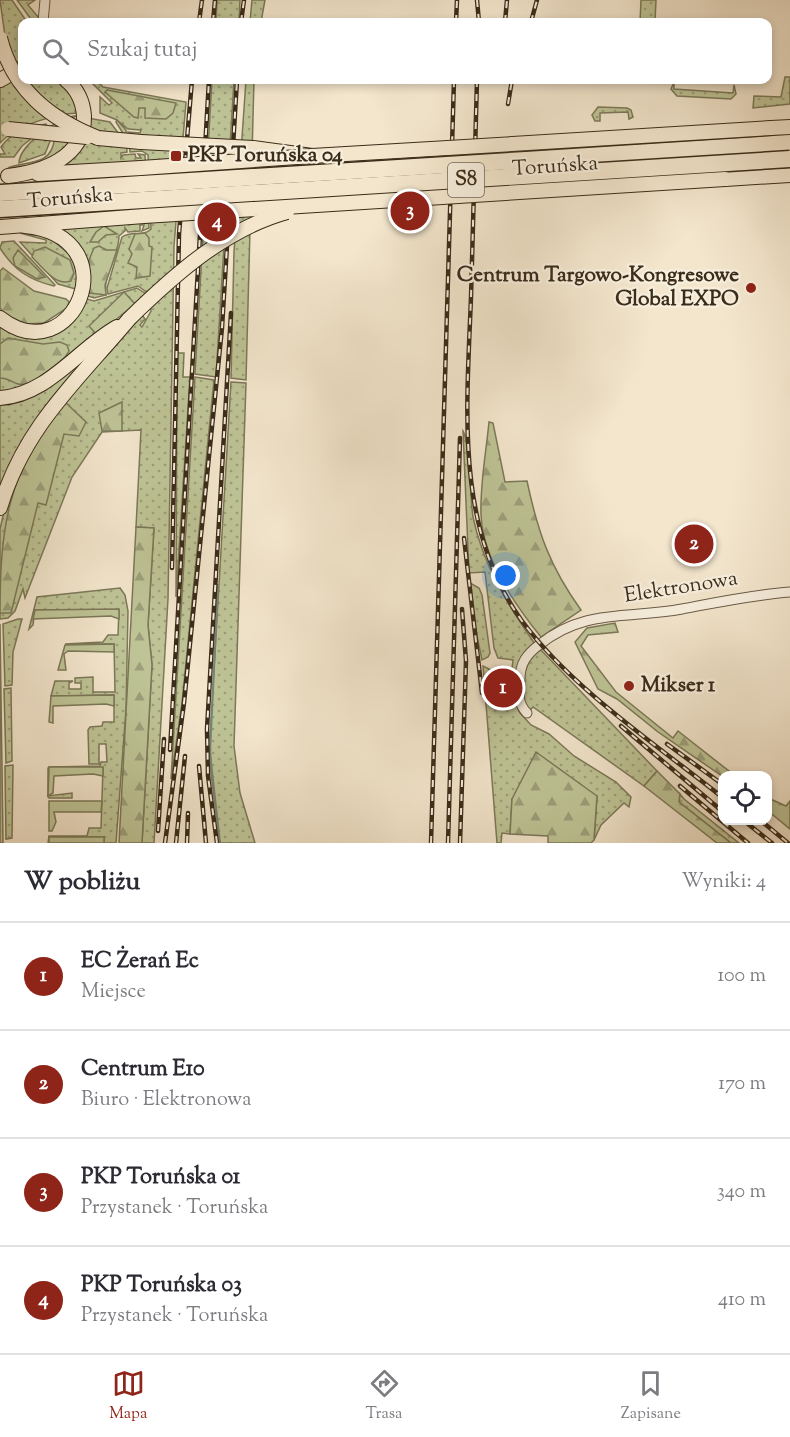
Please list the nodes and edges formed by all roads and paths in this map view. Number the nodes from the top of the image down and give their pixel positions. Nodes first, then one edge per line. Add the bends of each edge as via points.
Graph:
1 (45, 0) edge
2 (43, 18) edge
3 (0, 38) edge
4 (18, 70) edge
5 (18, 79) edge
6 (0, 80) edge
7 (22, 84) edge
8 (70, 84) edge
9 (790, 127) edge
10 (0, 128) edge
11 (98, 138) junction
12 (790, 143) edge
13 (312, 156) junction
14 (790, 159) edge
15 (790, 175) edge
16 (143, 192) junction
17 (4, 193) edge
18 (337, 204) junction
19 (25, 226) junction
20 (4, 227) edge
21 (0, 318) edge
22 (129, 319) junction
23 (6, 397) edge
24 (0, 508) edge
25 (790, 592) edge
26 (527, 713) dead end

1 - 2 street
3 - 5 main road, bridge
4 - 6 main road
7 - 11 main road, bridge via 32,99 52,114
8 - 17 main road via 78,93 84,116 79,140 62,159
9 - 13 main road, Toruńska, bridge
10 - 11 main road, bridge
11 - 13 main road, bridge via 271,149
12 - 16 highway, Toruńska / S8, bridge
13 - 16 main road, Toruńska, bridge
14 - 16 highway, Toruńska / S8, bridge
15 - 18 main road, Toruńska, bridge
16 - 17 highway, Toruńska / S8
16 - 17 main road, Toruńska
16 - 18 main road, Toruńska, bridge
16 - 19 main road, Toruńska
18 - 22 main road, bridge via 276,215 243,229 175,277
19 - 20 main road, Toruńska
19 - 21 main road via 55,234 71,246 82,265 83,294 69,318 43,330 17,328
22 - 23 main road via 44,383
22 - 24 main road via 37,427 11,476
25 - 26 street, Elektronowa via 578,621 549,636 526,656 519,701

